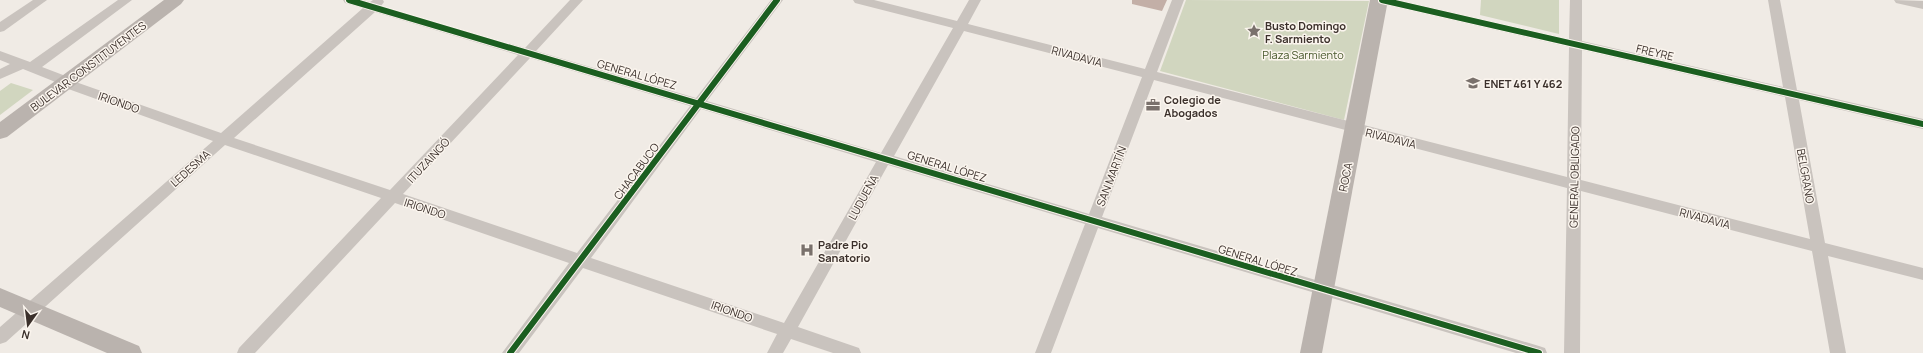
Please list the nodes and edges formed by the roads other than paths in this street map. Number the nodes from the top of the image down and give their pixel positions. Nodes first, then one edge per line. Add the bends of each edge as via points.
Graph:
1 (41, 0) edge
2 (126, 0) edge
3 (175, 0) edge
4 (349, 0) edge
5 (577, 0) edge
6 (777, 0) edge
7 (859, 0) edge
8 (975, 0) edge
9 (1178, 0) edge
10 (1380, 0) edge
11 (1576, 0) edge
12 (1774, 0) edge
13 (1900, 0) edge
14 (376, 3) edge
15 (1923, 5) edge
16 (960, 26) junction
17 (0, 28) edge
18 (1575, 44) junction
19 (527, 53) junction
20 (0, 55) edge
21 (27, 66) junction
22 (0, 74) edge
23 (1149, 75) junction
24 (62, 80) junction
25 (1791, 94) junction
26 (699, 103) junction
27 (1923, 124) edge
28 (1355, 128) junction
29 (0, 132) edge
30 (223, 139) junction
31 (885, 158) junction
32 (1574, 184) junction
33 (393, 197) junction
34 (1094, 221) junction
35 (1819, 247) junction
36 (582, 260) junction
37 (1923, 274) edge
38 (1324, 290) junction
39 (0, 297) edge
40 (30, 311) junction
41 (788, 330) junction
42 (0, 337) edge
43 (130, 353) edge
44 (245, 353) edge
45 (510, 353) edge
46 (774, 353) edge
47 (853, 353) edge
48 (1043, 353) edge
49 (1311, 353) edge
50 (1540, 353) edge
51 (1572, 353) edge
52 (1838, 353) edge

1 - 17 street
2 - 21 street
3 - 24 street, BULEVAR CONSTITUYENTES
4 - 14 street, GENERAL LÓPEZ
5 - 19 street, ITUZAINGÓ
6 - 26 street, CHACABUCO
7 - 16 street, RIVADAVIA
8 - 16 street, LUDUEÑA
9 - 23 street, SAN MARTÍN
10 - 18 street, FREYRE
10 - 28 street, ROCA
11 - 18 street, GENERAL OBLIGADO
12 - 25 street, BELGRANO
13 - 15 street
14 - 19 street, GENERAL LÓPEZ
14 - 30 street, LEDESMA
16 - 23 street, RIVADAVIA
16 - 31 street, LUDUEÑA
18 - 25 street, FREYRE
18 - 32 street, GENERAL OBLIGADO
19 - 26 street, GENERAL LÓPEZ
19 - 33 street, ITUZAINGÓ
20 - 21 street, IRIONDO
21 - 22 street
21 - 24 street, IRIONDO
23 - 28 street, RIVADAVIA
23 - 34 street, SAN MARTÍN
24 - 29 street, BULEVAR CONSTITUYENTES
24 - 30 street, IRIONDO
25 - 27 street, FREYRE
25 - 35 street, BELGRANO
26 - 31 street, GENERAL LÓPEZ
26 - 36 street, CHACABUCO
28 - 32 street, RIVADAVIA
28 - 38 street, ROCA
30 - 33 street, IRIONDO
30 - 40 street, LEDESMA
31 - 34 street, GENERAL LÓPEZ
31 - 41 street, LUDUEÑA
32 - 35 street, RIVADAVIA
32 - 51 street, GENERAL OBLIGADO
33 - 36 street, IRIONDO
33 - 44 street, ITUZAINGÓ
34 - 38 street, GENERAL LÓPEZ
34 - 48 street, SAN MARTÍN
35 - 37 street, RIVADAVIA
35 - 52 street, BELGRANO
36 - 41 street, IRIONDO
36 - 45 street, CHACABUCO
38 - 49 street, ROCA
38 - 50 street, GENERAL LÓPEZ
39 - 40 street
40 - 42 street, LEDESMA
40 - 43 street
41 - 46 street, LUDUEÑA
41 - 47 street, IRIONDO

